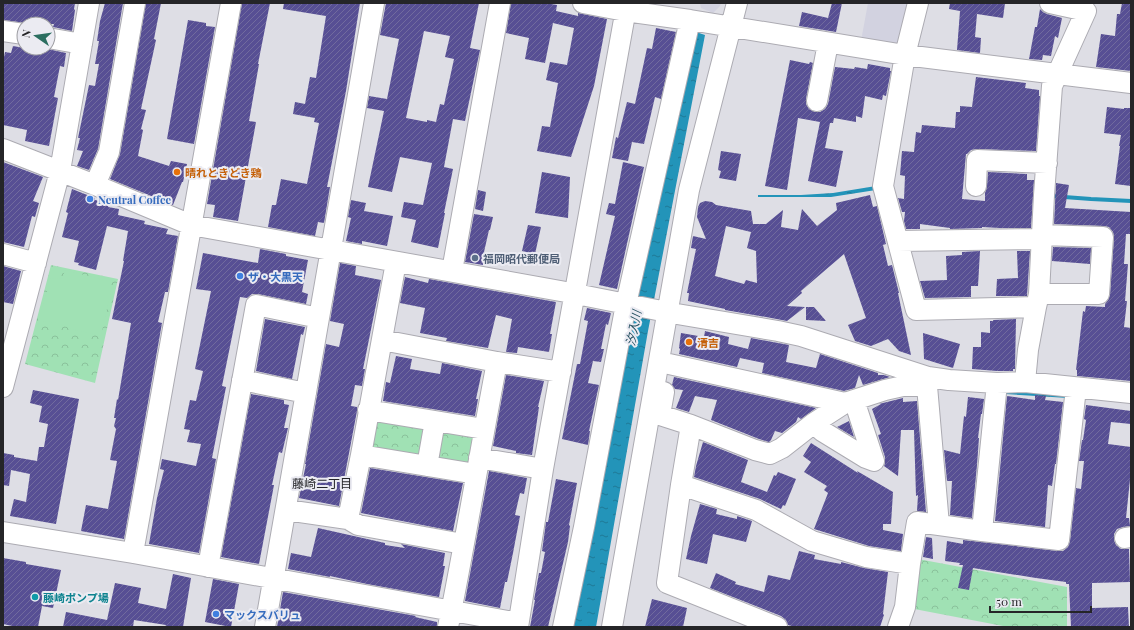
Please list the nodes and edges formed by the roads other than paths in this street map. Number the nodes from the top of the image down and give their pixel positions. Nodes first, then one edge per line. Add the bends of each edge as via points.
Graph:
1 (89, 3) edge
2 (135, 3) edge
3 (231, 3) edge
4 (374, 3) edge
5 (500, 3) edge
6 (583, 3) edge
7 (737, 3) edge
8 (918, 3) edge
9 (1050, 3) edge
10 (626, 7) edge
11 (690, 20) junction
12 (730, 27) junction
13 (3, 30) edge
14 (16, 32) edge
15 (56, 39) edge
16 (828, 43) junction
17 (82, 44) junction
18 (905, 55) junction
19 (1057, 74) junction
20 (1131, 82) edge
21 (817, 101) dead end
22 (3, 149) edge
23 (1047, 163) junction
24 (60, 171) junction
25 (96, 185) junction
26 (976, 186) dead end
27 (191, 225) junction
28 (1042, 235) junction
29 (898, 241) junction
30 (331, 250) junction
31 (3, 254) edge
32 (396, 262) junction
33 (36, 263) junction
34 (452, 271) junction
35 (575, 294) junction
36 (1038, 300) junction
37 (626, 304) junction
38 (665, 312) junction
39 (319, 318) junction
40 (382, 340) junction
41 (497, 362) junction
42 (669, 364) junction
43 (561, 372) junction
44 (242, 380) junction
45 (927, 381) junction
46 (1025, 382) junction
47 (997, 383) junction
48 (3, 387) edge
49 (1076, 388) junction
50 (306, 393) junction
51 (1131, 393) edge
52 (850, 402) junction
53 (368, 410) junction
54 (435, 421) junction
55 (814, 423) junction
56 (691, 425) junction
57 (484, 430) junction
58 (361, 454) junction
59 (427, 466) junction
60 (478, 466) junction
61 (544, 469) junction
62 (681, 485) junction
63 (286, 510) junction
64 (348, 519) junction
65 (939, 525) junction
66 (982, 531) junction
67 (3, 532) edge
68 (463, 544) junction
69 (133, 553) junction
70 (910, 564) junction
71 (208, 567) junction
72 (274, 578) junction
73 (449, 619) edge
74 (519, 624) edge
75 (265, 627) edge
76 (563, 627) edge
77 (612, 627) edge
78 (777, 627) edge
79 (898, 627) edge

1 - 17 street
2 - 25 street via 109,152
3 - 27 street
4 - 30 street
5 - 34 street
6 - 10 street
7 - 12 street
8 - 18 street
9 - 19 street via 1086,11
10 - 11 street
10 - 35 street
11 - 12 street
11 - 37 street
12 - 16 street
12 - 38 street via 689,190
13 - 14 street
15 - 17 street
16 - 18 street
16 - 21 street
17 - 24 street
18 - 19 street
18 - 29 street via 883,186
19 - 20 street
19 - 23 street via 1052,86
22 - 24 street
23 - 26 street via 977,160
23 - 28 street
24 - 25 street
24 - 33 street
25 - 27 street
27 - 30 street
27 - 69 street
28 - 29 street via 1036,239
28 - 36 street
28 - 36 street via 1103,237 1099,294
29 - 36 street via 916,310
30 - 32 street
30 - 39 street
31 - 33 street
32 - 34 street
32 - 40 street
33 - 48 street
34 - 35 street
35 - 37 street
35 - 43 street
36 - 46 street via 1028,350
37 - 38 street
37 - 76 street
38 - 42 street
38 - 45 street via 801,336
38 - 77 street
39 - 44 street via 256,305
39 - 50 street
40 - 41 street
40 - 53 street
41 - 43 street
41 - 57 street
42 - 52 street
42 - 56 street via 660,415
43 - 61 street
44 - 50 street
44 - 71 street
45 - 47 street
45 - 52 street via 885,390
45 - 65 street
46 - 47 street
46 - 49 street
47 - 66 street
49 - 51 street
49 - 66 street via 1059,540
50 - 63 street
52 - 55 street
52 - 55 street via 874,461 822,431
53 - 54 street
53 - 58 street
54 - 57 street
54 - 59 street
55 - 56 street via 782,448 770,454
56 - 62 street
57 - 60 street
58 - 59 street
58 - 64 street
59 - 60 street
60 - 61 street
60 - 68 street
61 - 74 street
62 - 70 street via 756,510 812,541 866,557
62 - 78 street via 667,583
63 - 64 street
63 - 72 street
64 - 68 street via 358,525
65 - 66 street
65 - 70 street via 916,522
67 - 69 street
68 - 73 street
69 - 71 street
70 - 79 street via 905,607
71 - 72 street
72 - 73 street
72 - 75 street
73 - 74 street via 508,620

